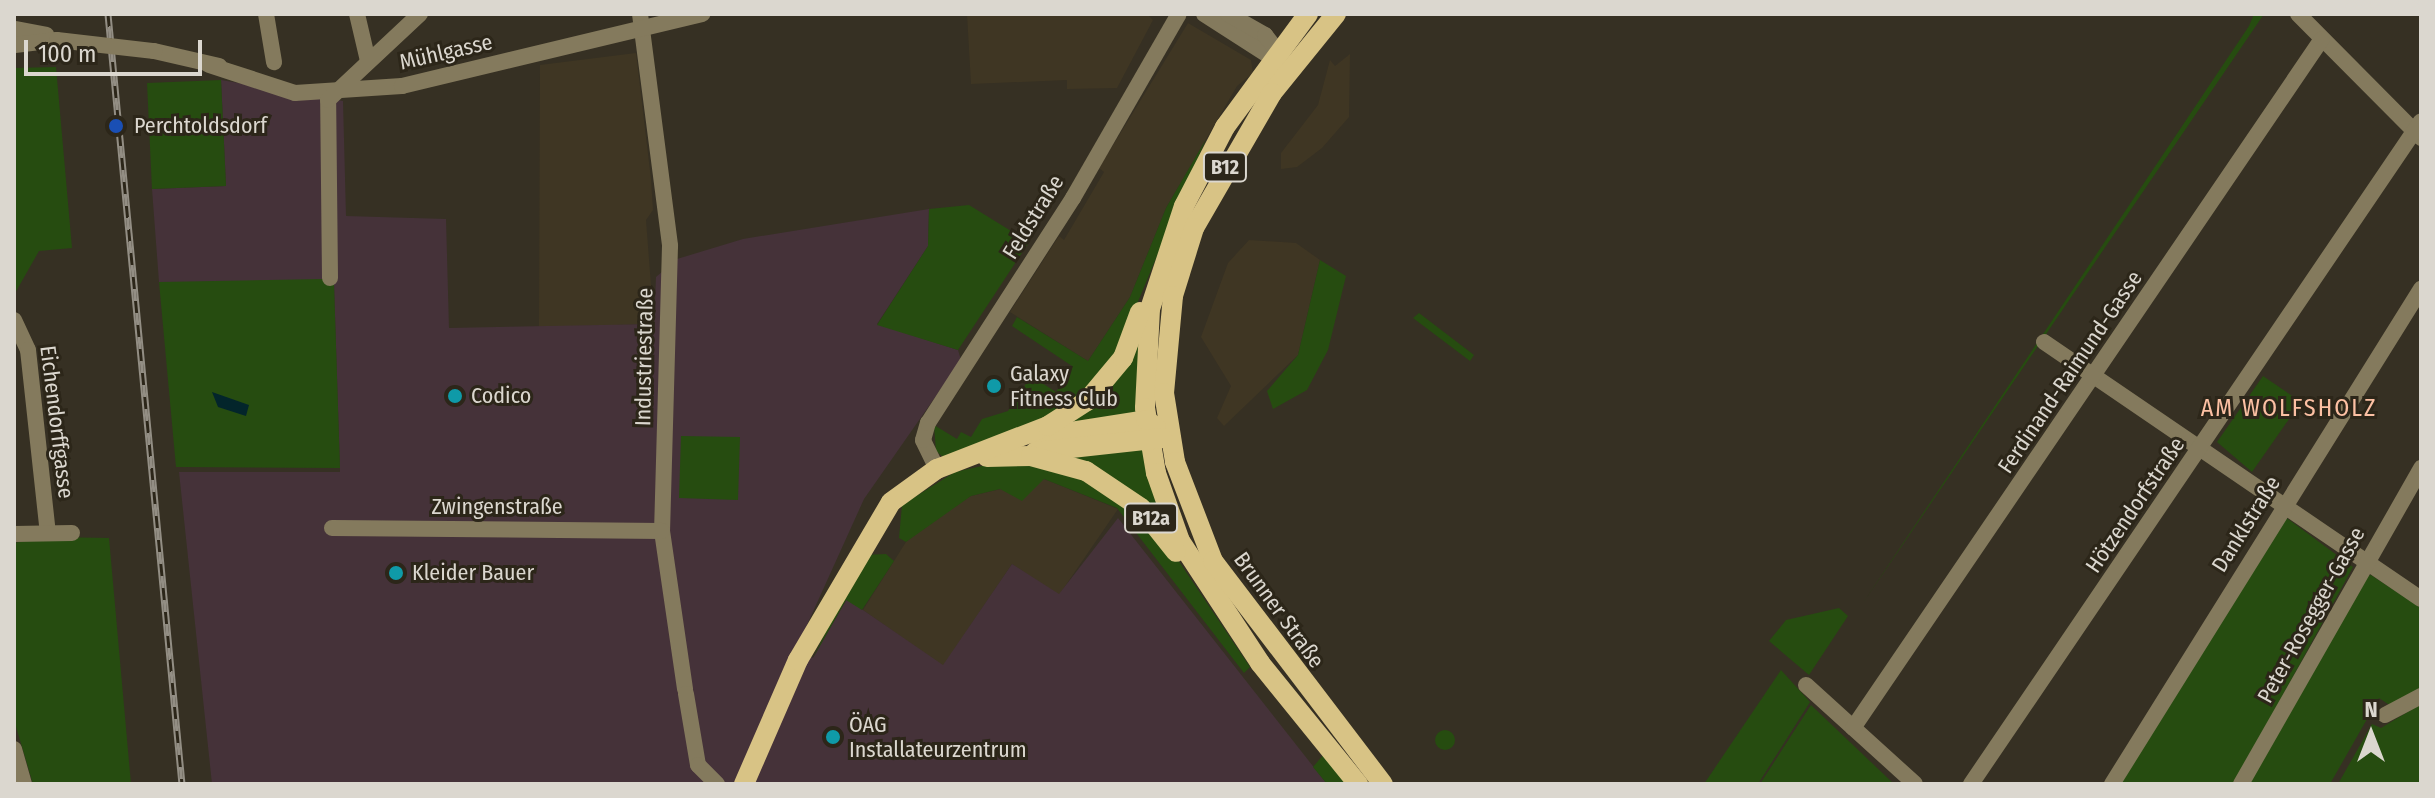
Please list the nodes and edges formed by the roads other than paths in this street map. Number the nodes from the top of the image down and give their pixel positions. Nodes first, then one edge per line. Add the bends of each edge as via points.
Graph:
1 (266, 14) edge
2 (357, 14) edge
3 (420, 14) edge
4 (702, 14) edge
5 (1179, 14) edge
6 (1204, 14) edge
7 (1228, 14) edge
8 (1308, 14) edge
9 (1336, 14) edge
10 (2298, 14) edge
11 (641, 20) edge
12 (15, 37) edge
13 (2322, 39) junction
14 (1280, 59) junction
15 (368, 61) junction
16 (274, 62) dead end
17 (338, 89) junction
18 (2419, 130) edge
19 (330, 278) dead end
20 (1154, 289) junction
21 (2421, 289) edge
22 (14, 320) edge
23 (2044, 342) dead end
24 (2093, 376) junction
25 (1155, 432) junction
26 (2200, 449) junction
27 (984, 454) junction
28 (2421, 468) edge
29 (937, 469) junction
30 (2283, 506) junction
31 (332, 528) dead end
32 (662, 531) junction
33 (48, 533) junction
34 (72, 533) dead end
35 (14, 534) edge
36 (2365, 561) junction
37 (2421, 599) edge
38 (1260, 663) junction
39 (1806, 685) dead end
40 (2421, 696) edge
41 (2385, 715) dead end
42 (1853, 728) junction
43 (14, 749) edge
44 (24, 784) edge
45 (717, 784) edge
46 (744, 784) edge
47 (1358, 784) edge
48 (1383, 784) edge
49 (1915, 784) edge
50 (1971, 784) edge
51 (2112, 784) edge
52 (2241, 784) edge

1 - 16 street
2 - 15 street
3 - 15 street
4 - 11 street, Mühlgasse
5 - 29 street, Feldstraße via 923,440
6 - 14 street
7 - 14 street
8 - 14 main road, Brunner Straße / B12
9 - 14 main road, Brunner Straße / B12
10 - 13 street
11 - 17 street, Mühlgasse via 402,86
11 - 32 street, Industriestraße via 670,246
12 - 17 street, Mühlgasse, bridge via 154,51
13 - 18 street
13 - 24 street, Ferdinand-Raimund-Gasse
14 - 20 main road, Brunner Straße / B12 via 1201,170
14 - 25 main road, Brunner Straße / B12 via 1215,185 1181,265
15 - 17 street
17 - 19 street via 327,111
18 - 26 street, Hötzendorfstraße
20 - 25 main road, Brunner Straße / B12 via 1144,357
20 - 27 main road via 1123,358 1087,401 1048,426
21 - 30 street, Danklstraße
22 - 33 street, Eichendorffgasse via 28,350
23 - 24 street
24 - 26 street
24 - 42 street, Ferdinand-Raimund-Gasse
25 - 27 main road
25 - 38 main road, Brunner Straße / B12a via 1180,541
25 - 48 main road, Brunner Straße / B12a via 1213,561
26 - 30 street
26 - 50 street, Hötzendorfstraße
27 - 29 main road
27 - 38 main road, B12a via 1067,464 1119,491 1155,523 1233,637
28 - 36 street, Peter-Rosegger-Gasse
29 - 46 main road via 891,502 865,537 792,673
30 - 36 street
30 - 51 street, Danklstraße
31 - 32 street, Zwingenstraße
32 - 45 street, Industriestraße via 698,765
33 - 34 street
33 - 35 street
36 - 37 street
36 - 52 street, Peter-Rosegger-Gasse
38 - 47 main road, Brunner Straße / B12a
39 - 42 street
40 - 41 street
42 - 49 street
43 - 44 street

